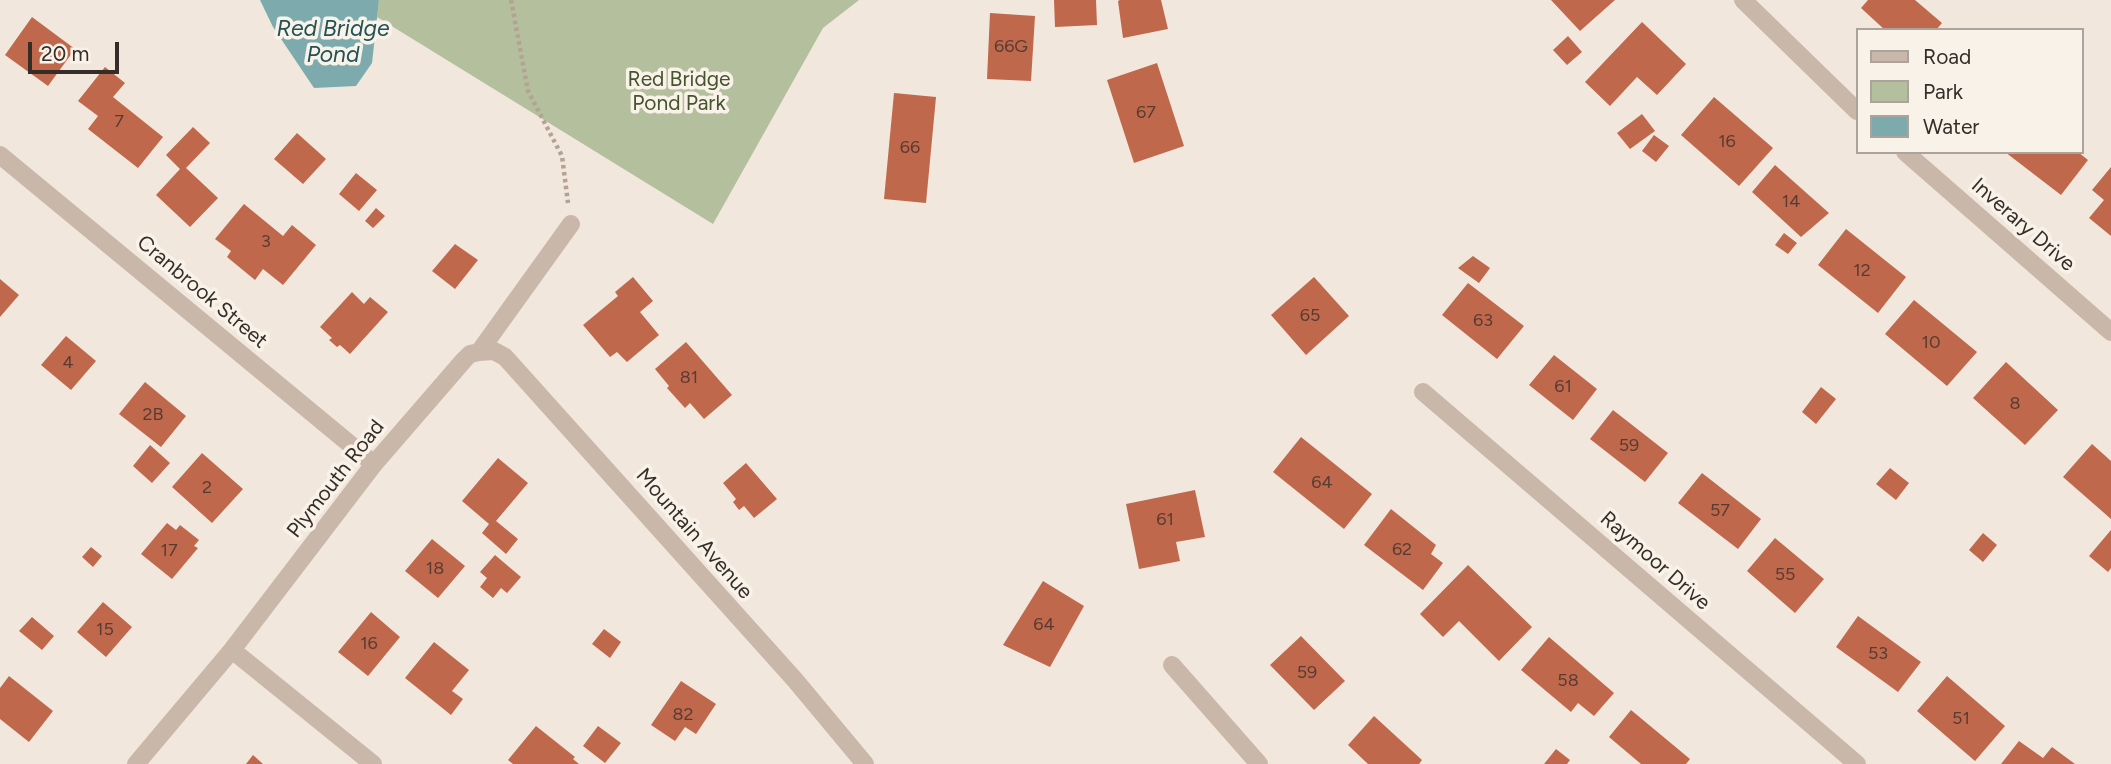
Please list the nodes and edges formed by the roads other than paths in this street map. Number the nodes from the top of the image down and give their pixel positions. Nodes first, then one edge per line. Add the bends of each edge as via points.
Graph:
1 (1743, 0) edge
2 (1856, 110) edge
3 (1907, 154) edge
4 (0, 155) edge
5 (571, 224) road end
6 (2111, 332) edge
7 (479, 352) junction
8 (1423, 392) dead end
9 (374, 464) junction
10 (232, 650) junction
11 (1172, 665) dead end
12 (136, 764) edge
13 (373, 764) edge
14 (865, 764) edge
15 (1259, 764) edge
16 (1857, 764) edge

1 - 2 street
3 - 6 street, Inverary Drive
4 - 9 street, Cranbrook Street
5 - 7 street, Plymouth Road
7 - 9 street, Plymouth Road via 464,360
7 - 14 street, Mountain Avenue via 494,351 505,357
8 - 16 street, Raymoor Drive
9 - 10 street, Plymouth Road
10 - 12 street, Plymouth Road
10 - 13 street
11 - 15 street

